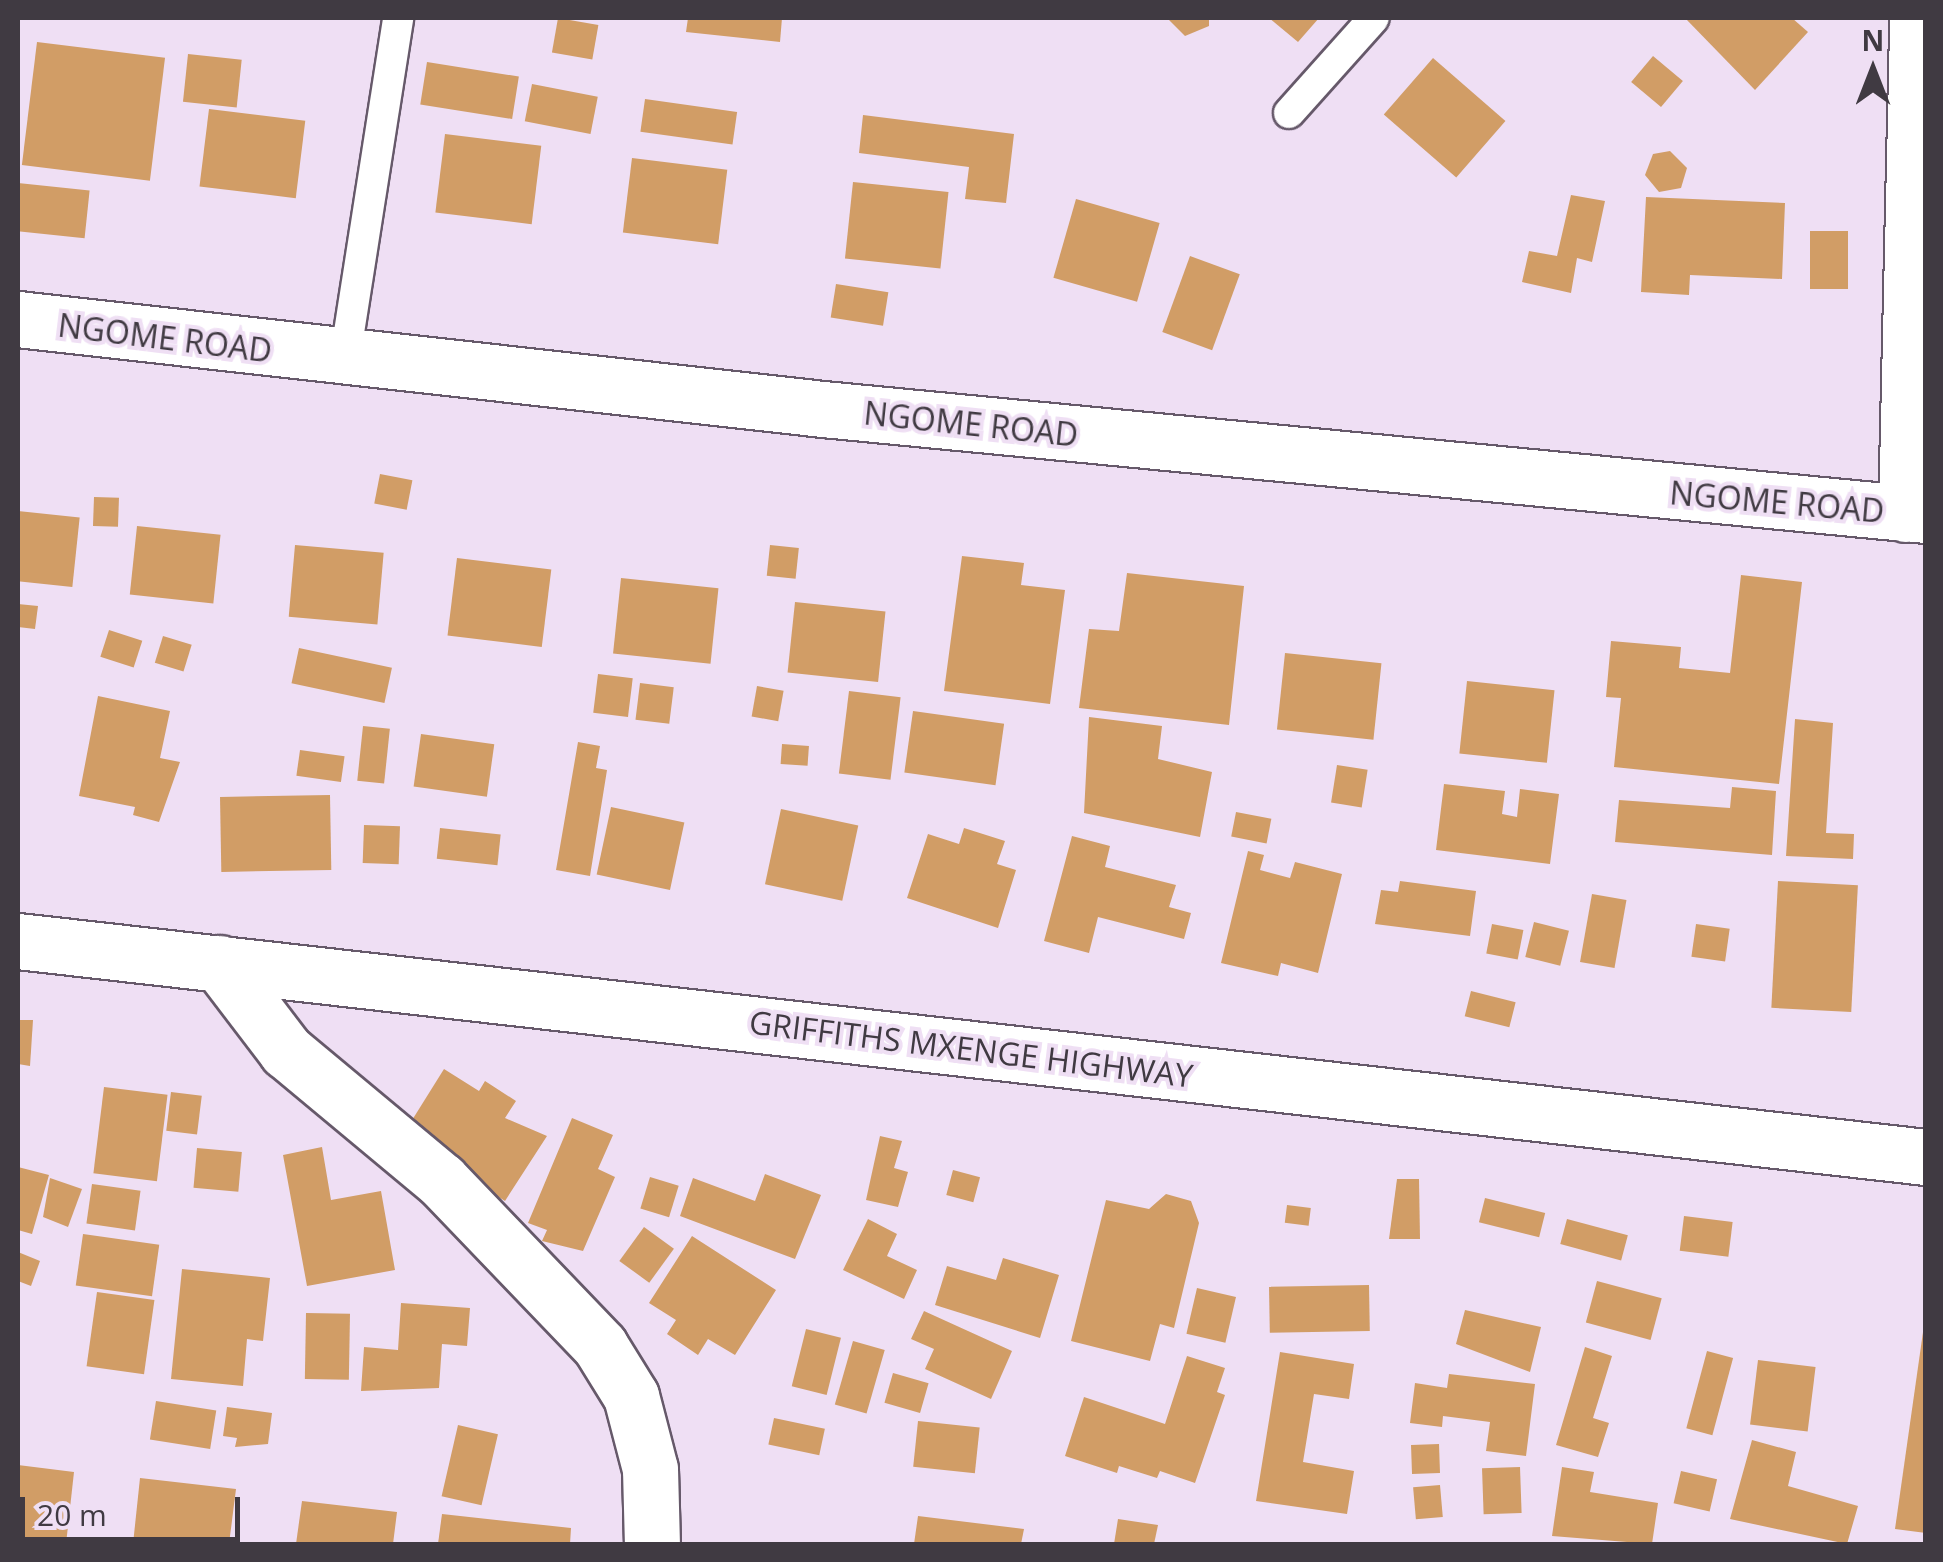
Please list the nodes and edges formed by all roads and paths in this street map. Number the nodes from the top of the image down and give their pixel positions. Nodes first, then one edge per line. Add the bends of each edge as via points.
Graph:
1 (398, 18) edge
2 (1374, 18) edge
3 (1917, 18) edge
4 (1289, 113) dead end
5 (18, 319) edge
6 (345, 358) junction
7 (1916, 514) edge
8 (18, 940) edge
9 (219, 963) junction
10 (1926, 1157) edge
11 (652, 1544) edge

1 - 6 lane
2 - 4 lane
3 - 7 street
5 - 6 street, NGOME ROAD
6 - 7 street, NGOME ROAD
8 - 9 street, GRIFFITHS MXENGE HIGHWAY
9 - 10 street, GRIFFITHS MXENGE HIGHWAY
9 - 11 street via 286,1051 441,1180 600,1346 631,1396

